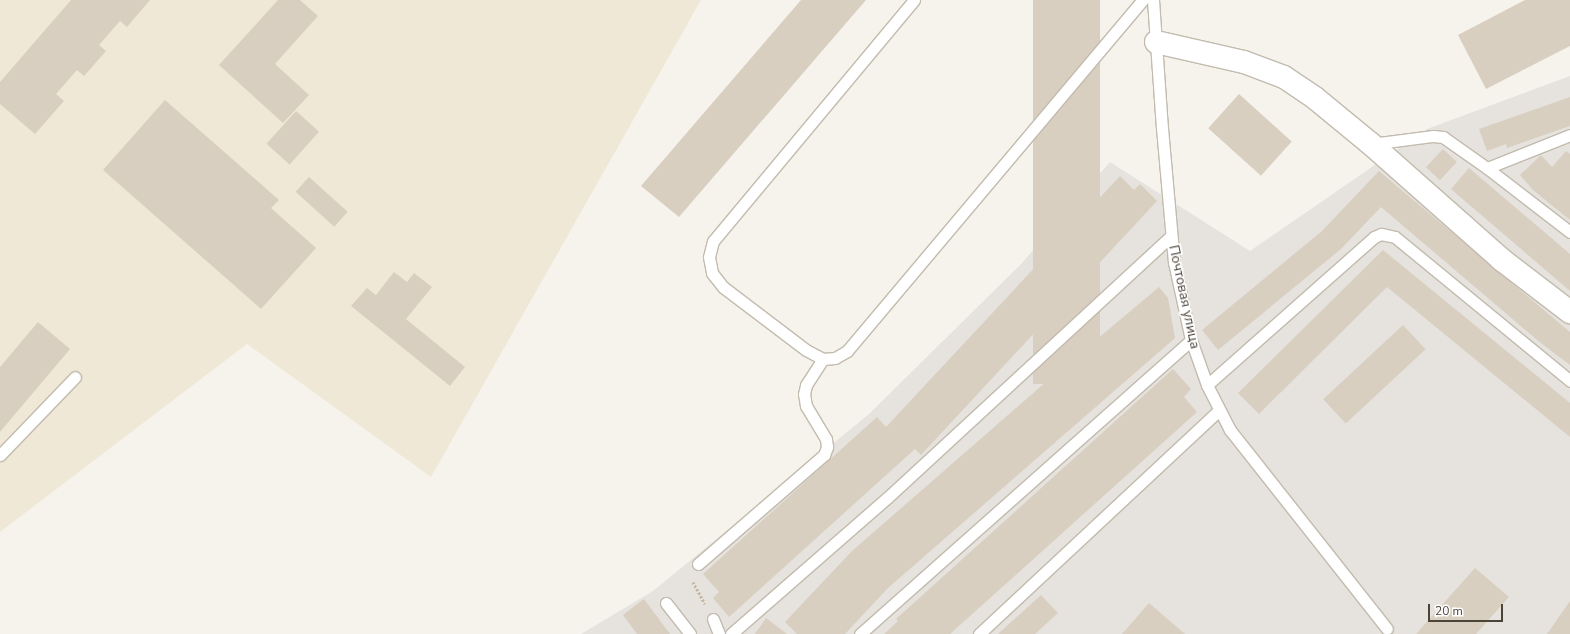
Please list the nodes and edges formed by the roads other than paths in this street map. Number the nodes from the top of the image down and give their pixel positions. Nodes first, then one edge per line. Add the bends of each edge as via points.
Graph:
1 (914, 0) edge
2 (1143, 0) edge
3 (1153, 0) edge
4 (1156, 42) junction
5 (1570, 136) edge
6 (1371, 144) junction
7 (1487, 168) junction
8 (1570, 232) edge
9 (1171, 236) junction
10 (1570, 312) edge
11 (1191, 340) junction
12 (823, 359) junction
13 (75, 377) dead end
14 (1570, 382) edge
15 (1207, 385) junction
16 (1219, 410) junction
17 (0, 455) edge
18 (698, 564) road end
19 (666, 602) dead end
20 (713, 619) road end
21 (1387, 629) dead end
22 (690, 634) edge
23 (719, 634) edge
24 (731, 634) edge
25 (860, 634) edge
26 (979, 634) edge

1 - 12 lane via 713,241 709,257 712,273 723,287 806,350
2 - 12 lane via 847,351 834,358
3 - 4 lane, Почтовая улица
4 - 6 street via 1244,62 1284,77 1315,98
4 - 9 lane, Почтовая улица
5 - 7 lane
6 - 7 lane via 1432,136 1443,137
6 - 10 street via 1502,260
7 - 8 lane
9 - 11 lane, Почтовая улица
9 - 24 lane via 887,498
11 - 15 lane, Почтовая улица
11 - 25 lane
12 - 18 lane via 806,385 804,394 806,406 826,439 824,455
13 - 17 lane
14 - 15 lane via 1395,237 1381,234 1374,237
15 - 16 lane, Почтовая улица
16 - 21 lane, Почтовая улица via 1230,430
16 - 26 lane
19 - 22 lane
20 - 23 lane

